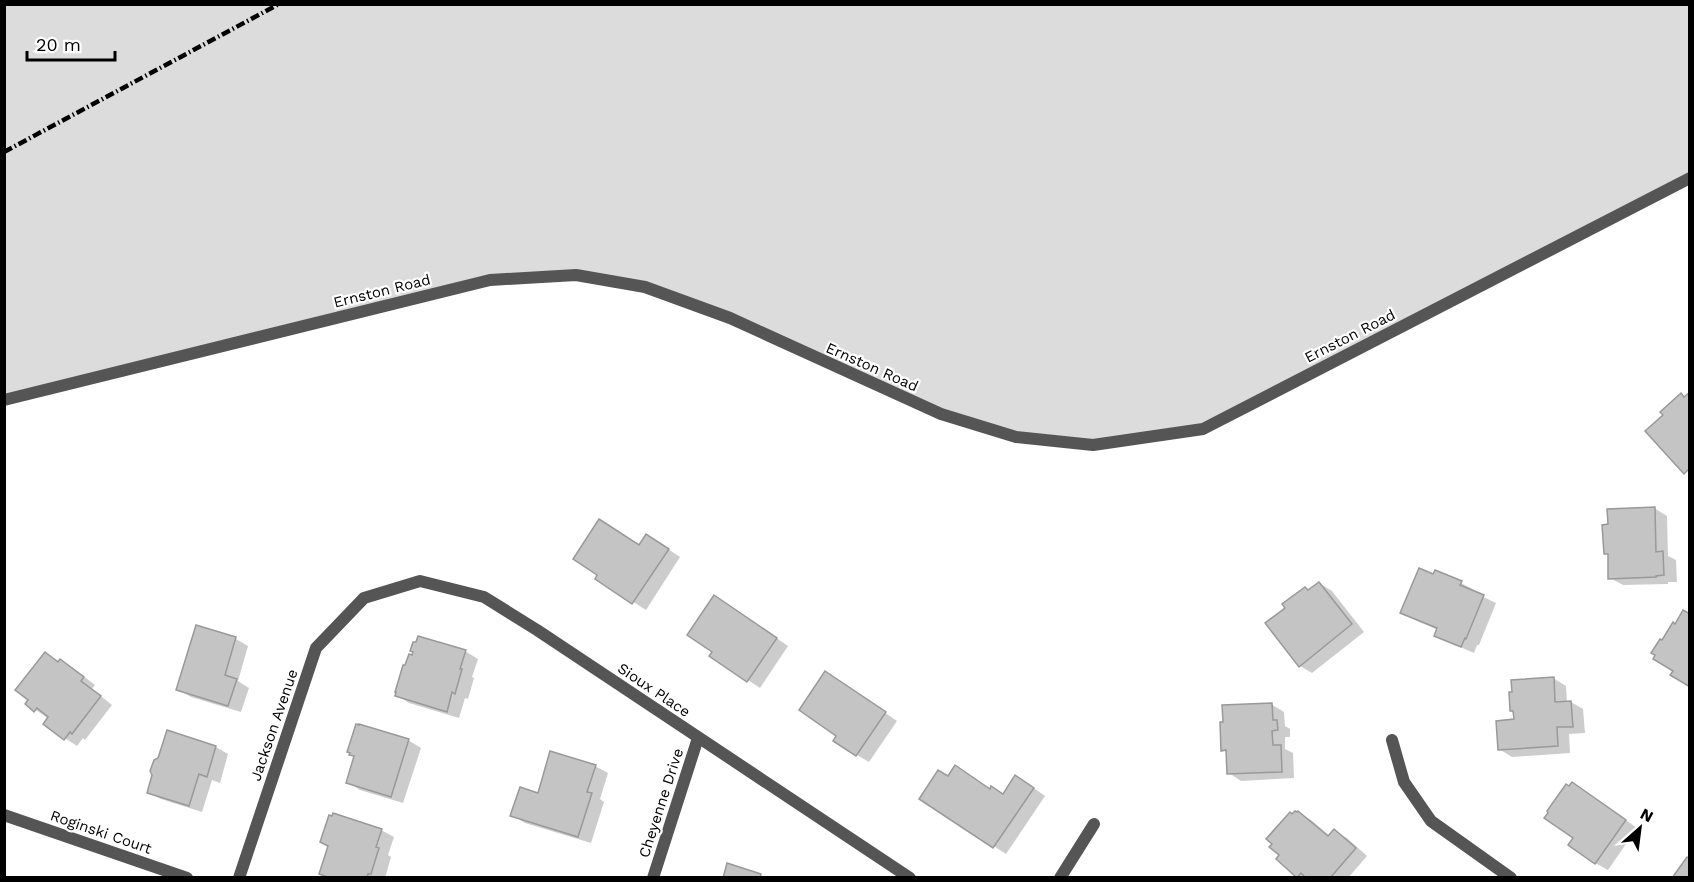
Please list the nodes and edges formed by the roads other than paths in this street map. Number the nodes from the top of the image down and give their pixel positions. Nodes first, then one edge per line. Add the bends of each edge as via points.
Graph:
1 (1689, 177) edge
2 (4, 400) edge
3 (364, 598) joint
4 (698, 738) junction
5 (1392, 740) dead end
6 (4, 815) edge
7 (1094, 824) dead end
8 (187, 878) edge
9 (239, 878) edge
10 (653, 878) edge
11 (910, 878) edge
12 (1060, 878) edge
13 (1511, 878) edge

1 - 2 street, Ernston Road via 1203,429 1093,445 1016,437 941,414 730,318 645,287 576,275 490,280
3 - 4 street, Sioux Place via 420,581 484,597
3 - 9 street, Jackson Avenue via 316,648
4 - 10 street, Cheyenne Drive
4 - 11 street, Sioux Place
5 - 13 street via 1404,782 1431,821
6 - 8 street, Roginski Court
7 - 12 street

